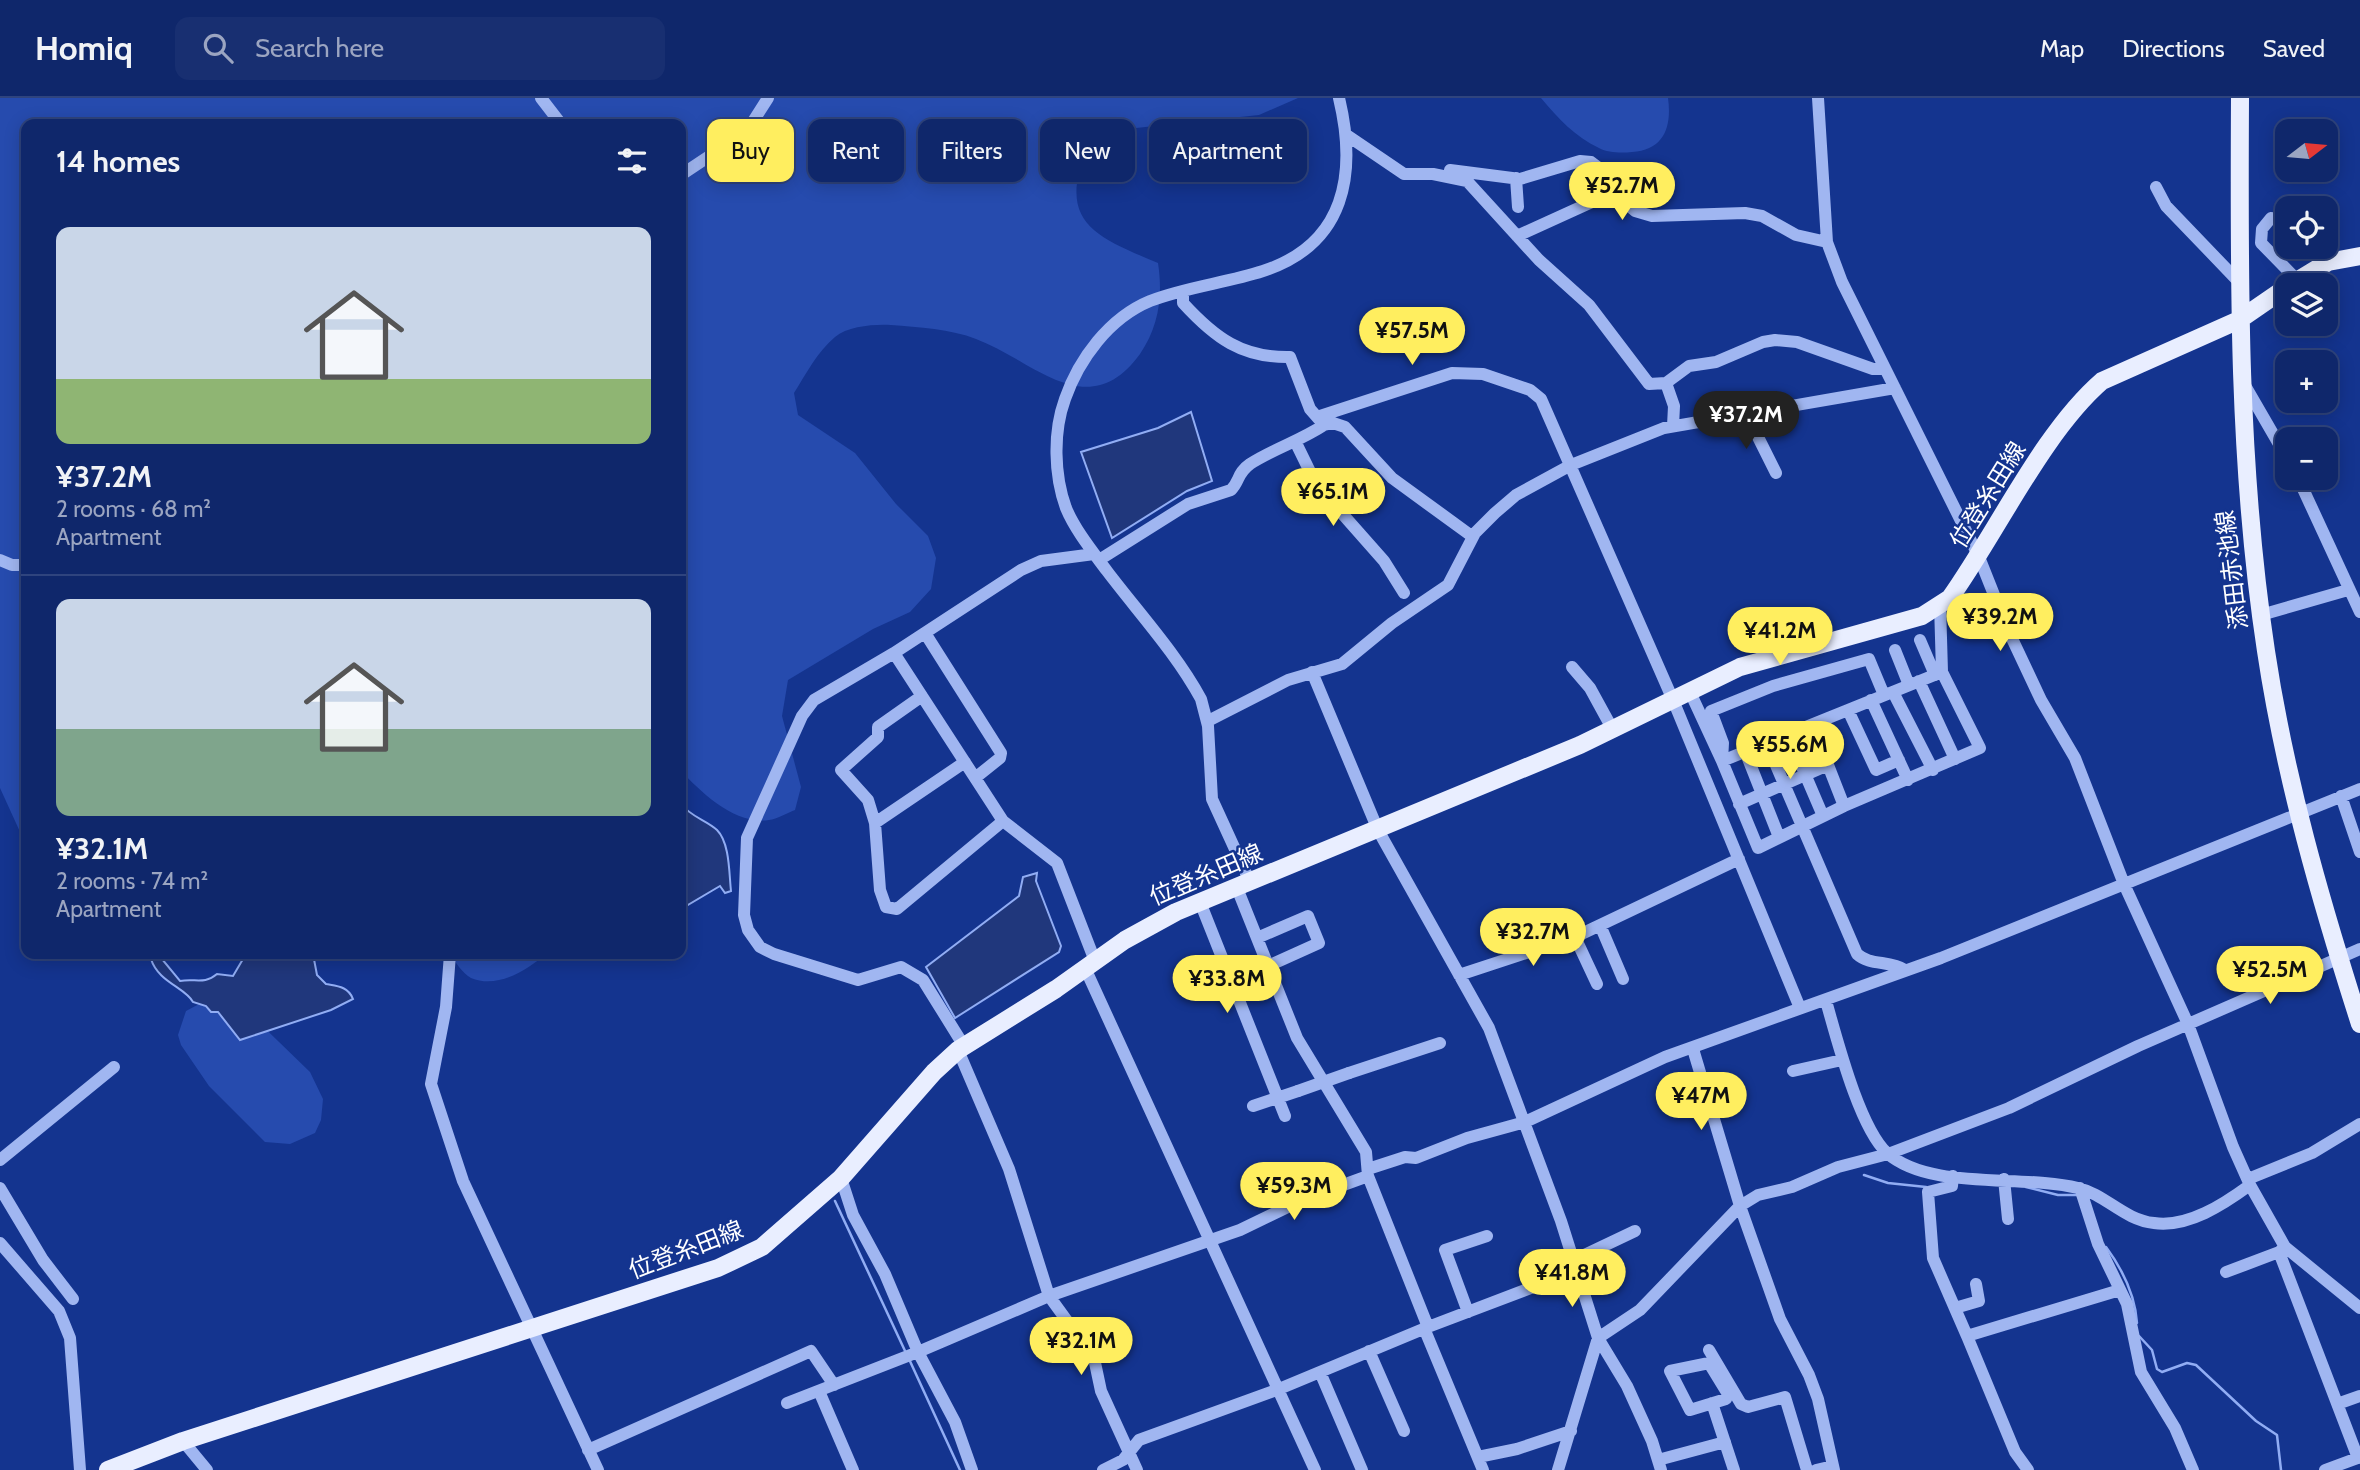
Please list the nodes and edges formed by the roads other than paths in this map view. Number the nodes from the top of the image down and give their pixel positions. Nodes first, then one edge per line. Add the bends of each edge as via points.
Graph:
1 (541, 98) edge
2 (768, 98) edge
3 (1339, 98) edge
4 (1818, 98) edge
5 (2240, 98) edge
6 (557, 119) edge
7 (1348, 136) junction
8 (686, 173) edge
9 (1433, 174) junction
10 (1516, 178) junction
11 (2156, 187) dead end
12 (1616, 191) junction
13 (1518, 206) dead end
14 (2272, 218) dead end
15 (1517, 236) junction
16 (1827, 242) junction
17 (2360, 257) edge
18 (2283, 273) edge
19 (2310, 273) edge
20 (2239, 282) junction
21 (1183, 292) junction
22 (2275, 296) edge
23 (2239, 320) junction
24 (1885, 369) junction
25 (2241, 379) junction
26 (1666, 383) junction
27 (1895, 388) junction
28 (1746, 414) junction
29 (1322, 420) junction
30 (1673, 426) junction
31 (2275, 437) edge
32 (1296, 443) junction
33 (1571, 465) junction
34 (1776, 473) dead end
35 (2303, 490) edge
36 (1473, 537) junction
37 (1096, 557) junction
38 (1979, 557) junction
39 (0, 560) edge
40 (21, 565) edge
41 (2348, 590) junction
42 (1404, 593) dead end
43 (1940, 604) junction
44 (2360, 612) edge
45 (2261, 615) junction
46 (925, 632) junction
47 (1920, 640) dead end
48 (1895, 650) dead end
49 (894, 653) junction
50 (1572, 667) dead end
51 (1312, 672) junction
52 (1939, 674) junction
53 (1914, 683) junction
54 (1690, 692) junction
55 (922, 695) junction
56 (1883, 696) junction
57 (1673, 701) junction
58 (1848, 710) junction
59 (1963, 714) junction
60 (1208, 721) junction
61 (1940, 725) junction
62 (1612, 730) junction
63 (1787, 732) junction
64 (1766, 742) junction
65 (1745, 751) junction
66 (1955, 759) junction
67 (1899, 760) junction
68 (1722, 761) junction
69 (965, 762) junction
70 (1933, 770) junction
71 (1806, 775) junction
72 (975, 778) junction
73 (1908, 780) junction
74 (1784, 784) junction
75 (2360, 789) edge
76 (1762, 794) junction
77 (2341, 796) junction
78 (1739, 804) junction
79 (1844, 806) junction
80 (2298, 812) junction
81 (1823, 816) junction
82 (1003, 821) junction
83 (875, 823) junction
84 (1803, 826) junction
85 (1378, 830) junction
86 (1779, 837) junction
87 (2360, 852) edge
88 (1739, 859) junction
89 (2124, 884) junction
90 (1243, 885) junction
91 (1200, 902) junction
92 (1600, 925) junction
93 (1575, 937) junction
94 (1257, 938) junction
95 (2360, 949) edge
96 (2339, 958) junction
97 (450, 959) edge
98 (1091, 965) junction
99 (1268, 965) junction
100 (1905, 970) junction
101 (1459, 975) junction
102 (1623, 979) dead end
103 (1597, 984) dead end
104 (1826, 1001) junction
105 (1800, 1008) junction
106 (2188, 1024) junction
107 (2360, 1024) edge
108 (1440, 1043) dead end
109 (961, 1048) junction
110 (1693, 1049) junction
111 (1842, 1060) junction
112 (114, 1067) dead end
113 (1793, 1071) dead end
114 (1278, 1098) junction
115 (1253, 1106) dead end
116 (1285, 1116) dead end
117 (1525, 1122) junction
118 (2360, 1124) edge
119 (1888, 1154) junction
120 (0, 1160) edge
121 (1368, 1173) junction
122 (1953, 1176) junction
123 (841, 1178) junction
124 (2004, 1179) junction
125 (2249, 1182) junction
126 (0, 1188) edge
127 (2080, 1188) junction
128 (1740, 1206) junction
129 (2008, 1219) dead end
130 (1635, 1231) dead end
131 (0, 1234) edge
132 (1487, 1236) dead end
133 (1210, 1241) junction
134 (0, 1243) edge
135 (2282, 1250) junction
136 (11, 1256) junction
137 (1576, 1265) junction
138 (2225, 1272) dead end
139 (1976, 1284) dead end
140 (2120, 1290) junction
141 (1049, 1296) junction
142 (73, 1299) dead end
143 (1955, 1308) junction
144 (2360, 1308) edge
145 (1468, 1312) junction
146 (1426, 1327) junction
147 (532, 1329) junction
148 (1967, 1335) junction
149 (1598, 1338) junction
150 (1709, 1350) dead end
151 (1369, 1351) junction
152 (918, 1352) junction
153 (1320, 1372) junction
154 (834, 1385) junction
155 (1279, 1389) junction
156 (819, 1391) junction
157 (2360, 1396) edge
158 (1712, 1402) junction
159 (788, 1403) dead end
160 (2340, 1403) junction
161 (1404, 1431) dead end
162 (1571, 1431) junction
163 (183, 1441) junction
164 (1725, 1442) junction
165 (588, 1450) junction
166 (1128, 1450) junction
167 (1478, 1457) junction
168 (2359, 1457) edge
169 (1660, 1465) edge
170 (1834, 1468) edge
171 (1312, 1469) edge
172 (80, 1470) edge
173 (108, 1470) edge
174 (207, 1470) edge
175 (598, 1470) edge
176 (853, 1470) edge
177 (972, 1470) edge
178 (1103, 1470) edge
179 (1137, 1470) edge
180 (1362, 1470) edge
181 (1483, 1470) edge
182 (1558, 1470) edge
183 (1734, 1470) edge
184 (1807, 1470) edge
185 (1816, 1470) edge
186 (2028, 1470) edge
187 (2193, 1470) edge
188 (2325, 1470) edge

1 - 6 street
2 - 8 street via 747,131
3 - 7 street
4 - 16 street
5 - 20 main road, 添田赤池線
7 - 9 street via 1404,174
7 - 21 street via 1345,184 1331,221 1317,237 1283,263
9 - 10 street via 1450,170
9 - 15 street via 1467,181
10 - 12 street via 1591,162
10 - 13 street
11 - 20 street via 2166,206
12 - 15 street
12 - 16 street via 1636,211 1652,216 1745,213 1762,216 1796,235
14 - 18 street via 2262,229 2260,243
15 - 26 street via 1589,304 1649,384
16 - 24 street
17 - 19 main road, 位登糸田線 via 2328,262
20 - 23 main road, 添田赤池線
21 - 29 street via 1183,303 1216,335 1264,358 1290,358 1310,409
21 - 37 street via 1148,302 1097,341 1080,364 1062,406 1059,478 1067,509
22 - 23 main road, 位登糸田線
23 - 25 main road, 添田赤池線
23 - 38 main road, 位登糸田線 via 2102,381 2088,393 2065,420
24 - 26 street via 1873,369 1797,342 1775,340 1716,362 1689,366
24 - 27 street
25 - 31 street
25 - 45 main road, 添田赤池線
26 - 30 street via 1674,406
27 - 28 street
27 - 38 street
28 - 30 street
28 - 34 street
29 - 32 street
29 - 33 street via 1452,373 1483,374 1530,390 1541,399
29 - 36 street via 1345,427 1392,478
30 - 33 street
32 - 37 street via 1251,464 1236,476 1231,490 1188,504
32 - 42 street via 1316,484 1384,561
33 - 36 street via 1517,495
33 - 57 street
35 - 41 street
36 - 51 street via 1448,585 1435,596 1392,623 1342,664
37 - 46 street via 1041,561
37 - 60 street via 1196,690
38 - 43 main road, 位登糸田線 via 1950,598
38 - 89 street via 2013,642 2075,758
39 - 40 street
41 - 44 street
41 - 45 street
43 - 52 street
43 - 54 main road, 位登糸田線 via 1922,616 1851,639 1740,667
45 - 80 main road, 添田赤池線
46 - 49 street
46 - 72 street via 1001,753
47 - 52 street
48 - 53 street
49 - 55 street
49 - 109 street via 814,700 802,716 747,838 744,915 760,947 774,954 858,980 901,967 923,980
50 - 62 street via 1590,688
51 - 60 street
51 - 85 street
52 - 53 street
52 - 59 street
53 - 56 street
53 - 61 street
54 - 57 main road, 位登糸田線
54 - 68 street
55 - 69 street
55 - 83 street via 878,727 878,737 841,770 868,800
56 - 58 street
56 - 67 street
56 - 68 street via 1869,659 1773,686 1711,711 1723,743
56 - 70 street
57 - 62 main road, 位登糸田線
57 - 88 street
58 - 63 street
58 - 67 street via 1876,771
59 - 61 street
59 - 66 street via 1980,748
60 - 90 street via 1212,799
61 - 66 street
62 - 85 main road, 位登糸田線
63 - 64 street
63 - 71 street
64 - 65 street
64 - 74 street
65 - 68 street
65 - 76 street
66 - 70 street
67 - 73 street
68 - 78 street
69 - 72 street
69 - 83 street
70 - 73 street
71 - 74 street
71 - 79 street via 1828,765
71 - 81 street
72 - 82 street
73 - 79 street
74 - 76 street
74 - 84 street
75 - 77 street
76 - 78 street
76 - 86 street
77 - 80 street
77 - 87 street
78 - 86 street via 1758,848
79 - 81 street
80 - 89 street
80 - 96 main road, 添田赤池線
81 - 84 street
82 - 83 street via 897,909 883,902
82 - 98 street via 1056,863
84 - 86 street
84 - 100 street via 1857,954 1863,960 1895,963
85 - 90 main road, 位登糸田線
85 - 101 street
88 - 92 street
88 - 105 street
89 - 100 street
89 - 106 street
90 - 91 main road, 位登糸田線
90 - 94 street
91 - 98 main road, 位登糸田線 via 1125,940
91 - 114 street
92 - 93 street
92 - 102 street
93 - 101 street
93 - 103 street
94 - 99 street
94 - 99 street via 1308,916 1319,943
95 - 96 street
96 - 106 street
96 - 107 main road, 添田赤池線
97 - 147 street via 431,1084 463,1181
98 - 109 main road, 位登糸田線
98 - 133 street
99 - 121 street via 1297,1038 1366,1153
100 - 104 street
101 - 117 street via 1489,1028
104 - 105 street
104 - 111 street
105 - 110 street
106 - 119 street via 2009,1108
106 - 125 street
108 - 114 street, bridge
109 - 123 main road, 位登糸田線 via 934,1072
109 - 141 street via 1009,1169
110 - 117 street via 1665,1057
110 - 128 street
111 - 113 street
111 - 119 street via 1878,1142
112 - 120 street
114 - 115 street
114 - 116 street
117 - 121 street via 1426,1155 1405,1157
117 - 137 street
118 - 125 street
119 - 122 street via 1914,1170
119 - 128 street via 1758,1195
121 - 133 street
121 - 146 street
122 - 124 street
122 - 143 street via 1952,1186 1928,1192 1933,1258
123 - 147 main road, 位登糸田線 via 762,1247 718,1268
123 - 152 street via 853,1215 885,1274
124 - 127 street
124 - 129 street
125 - 127 street via 2221,1207 2173,1223 2133,1217
125 - 135 street
126 - 142 street via 43,1261
127 - 140 street via 2098,1244
128 - 149 street via 1640,1310
128 - 170 street via 1780,1319 1809,1375
130 - 137 street
131 - 136 street
132 - 145 street via 1445,1250
133 - 141 street
133 - 155 street
134 - 136 street
135 - 138 street
135 - 144 street
135 - 160 street via 2318,1358
136 - 172 street via 59,1311 70,1338
137 - 145 street
137 - 149 street
139 - 143 street via 1979,1301
140 - 148 street
140 - 187 street via 2131,1317 2141,1371 2175,1428
141 - 152 street
141 - 166 street via 1094,1358 1101,1391
143 - 148 street
145 - 146 street
146 - 151 street
146 - 167 street
147 - 163 main road, 位登糸田線
147 - 165 street
148 - 186 street via 2015,1452
149 - 162 street
149 - 169 street via 1627,1387
150 - 184 street via 1741,1404 1748,1407 1785,1397
151 - 153 street
151 - 161 street
152 - 154 street
152 - 177 street via 955,1422
153 - 155 street
153 - 180 street
154 - 156 street
154 - 165 street via 810,1352
155 - 166 street via 1139,1440
155 - 171 street
156 - 159 street
156 - 176 street
157 - 160 street
158 - 158 street via 1690,1409 1670,1371 1709,1363 1728,1394 1726,1399
158 - 164 street
160 - 168 street
162 - 167 street
162 - 182 street
163 - 173 main road, 位登糸田線
163 - 174 street
164 - 169 street
164 - 183 street
165 - 175 street
166 - 178 street via 1123,1461
166 - 179 street
167 - 181 street
168 - 188 street
170 - 185 street

